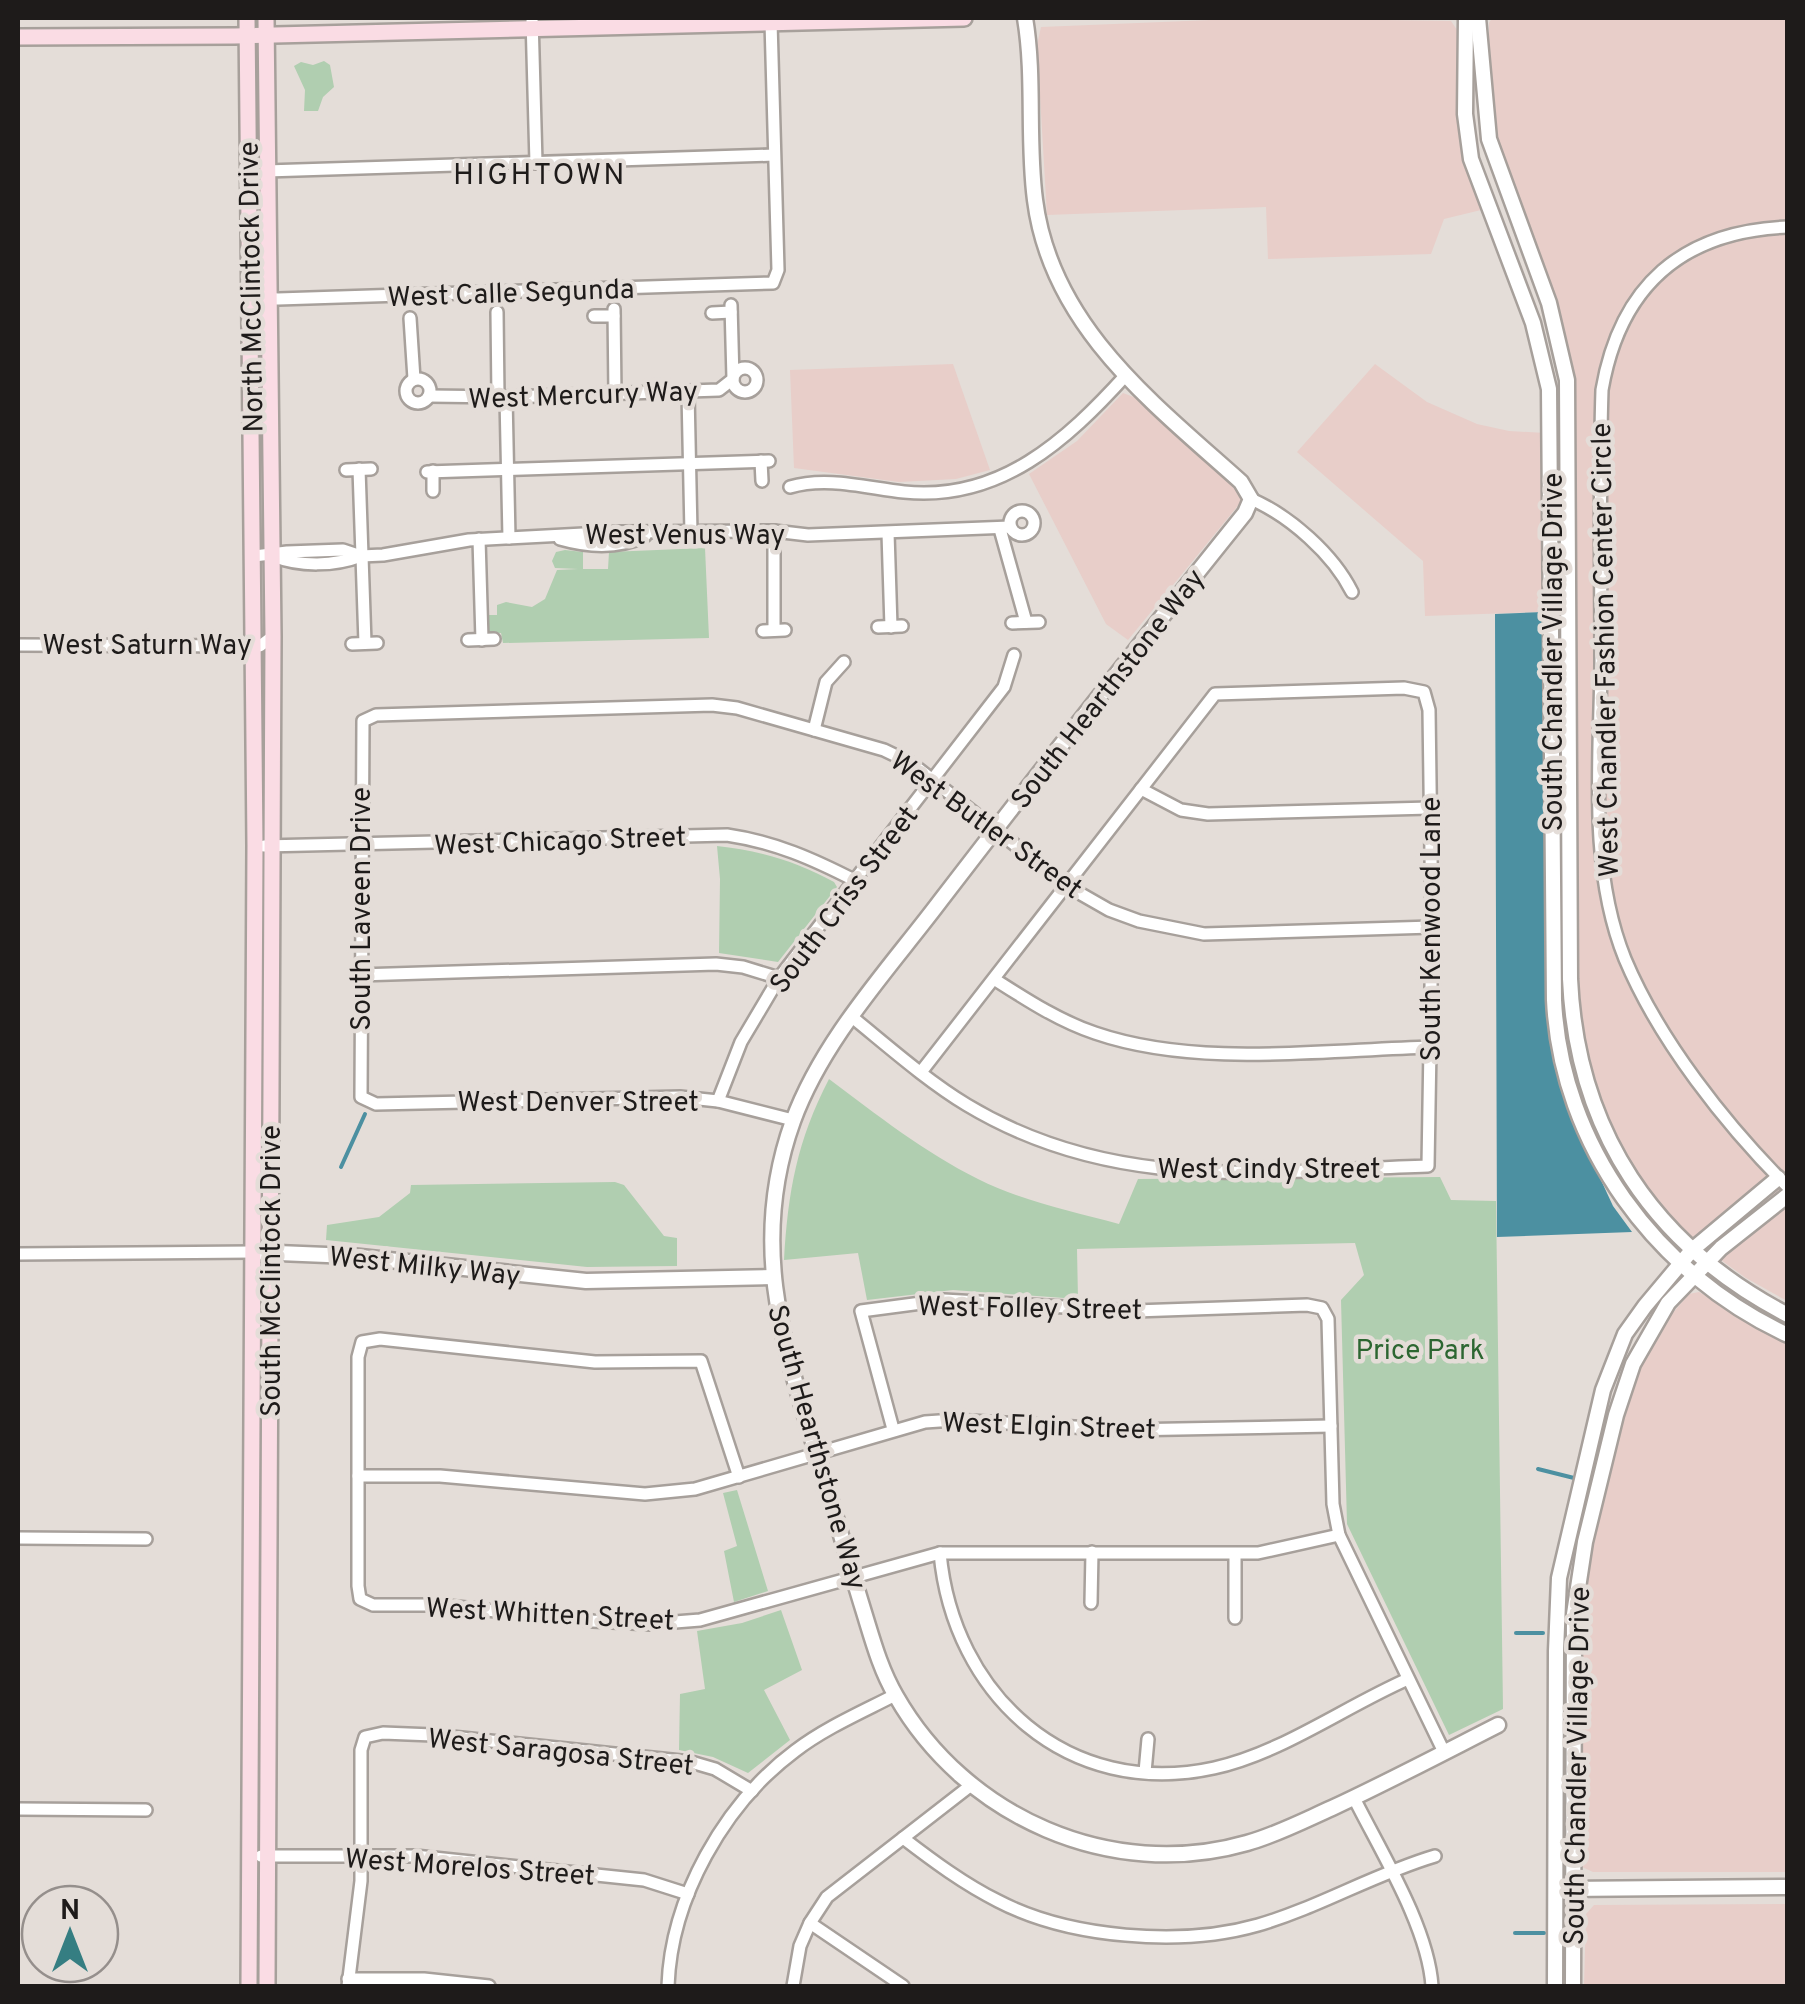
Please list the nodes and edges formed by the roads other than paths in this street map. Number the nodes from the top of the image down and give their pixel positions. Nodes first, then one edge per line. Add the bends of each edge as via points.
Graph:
1 (247, 18) edge
2 (266, 18) edge
3 (964, 18) edge
4 (1025, 18) edge
5 (1466, 18) edge
6 (1478, 18) edge
7 (532, 22) edge
8 (771, 22) junction
9 (247, 36) junction
10 (266, 36) junction
11 (18, 37) edge
12 (1487, 127) junction
13 (1466, 136) junction
14 (774, 155) junction
15 (536, 163) junction
16 (266, 171) junction
17 (1788, 227) edge
18 (250, 298) junction
19 (268, 300) junction
20 (497, 312) dead end
21 (712, 313) dead end
22 (594, 316) dead end
23 (410, 318) dead end
24 (1126, 375) junction
25 (414, 379) junction
26 (688, 393) junction
27 (615, 395) junction
28 (429, 396) junction
29 (502, 398) junction
30 (689, 464) junction
31 (359, 469) dead end
32 (507, 470) junction
33 (762, 481) dead end
34 (790, 487) dead end
35 (433, 491) dead end
36 (1250, 499) junction
37 (774, 531) junction
38 (691, 533) junction
39 (888, 533) junction
40 (509, 538) junction
41 (479, 540) junction
42 (254, 556) junction
43 (272, 556) junction
44 (362, 556) junction
45 (1352, 592) dead end
46 (1026, 622) dead end
47 (891, 627) dead end
48 (774, 630) dead end
49 (273, 636) junction
50 (468, 640) dead end
51 (364, 643) dead end
52 (18, 645) edge
53 (254, 646) junction
54 (1014, 656) dead end
55 (844, 662) dead end
56 (363, 721) joint
57 (814, 730) junction
58 (933, 780) junction
59 (1141, 789) junction
60 (1430, 808) junction
61 (996, 829) junction
62 (255, 846) junction
63 (272, 846) junction
64 (360, 846) junction
65 (856, 881) junction
66 (1067, 886) junction
67 (1432, 927) junction
68 (360, 976) junction
69 (780, 978) junction
70 (994, 979) junction
71 (852, 1017) junction
72 (1430, 1047) junction
73 (920, 1072) junction
74 (361, 1097) joint
75 (718, 1101) junction
76 (793, 1120) junction
77 (1428, 1166) joint
78 (1783, 1182) edge
79 (1788, 1195) edge
80 (252, 1252) junction
81 (271, 1252) junction
82 (18, 1254) edge
83 (1699, 1256) junction
84 (1686, 1270) junction
85 (773, 1277) junction
86 (1788, 1316) edge
87 (1788, 1334) edge
88 (1331, 1426) junction
89 (894, 1429) junction
90 (816, 1453) junction
91 (358, 1476) junction
92 (739, 1477) junction
93 (1339, 1535) junction
94 (18, 1538) edge
95 (146, 1539) dead end
96 (1092, 1552) junction
97 (940, 1553) junction
98 (1234, 1554) junction
99 (853, 1577) junction
100 (1091, 1603) dead end
101 (1234, 1618) dead end
102 (1408, 1679) junction
103 (895, 1695) junction
104 (1498, 1726) dead end
105 (1148, 1739) dead end
106 (1444, 1752) junction
107 (1145, 1772) junction
108 (970, 1786) junction
109 (752, 1791) junction
110 (1354, 1798) junction
111 (18, 1809) edge
112 (146, 1810) dead end
113 (904, 1838) junction
114 (249, 1856) junction
115 (268, 1856) junction
116 (362, 1856) junction
117 (1435, 1856) dead end
118 (1389, 1870) junction
119 (1556, 1888) junction
120 (1573, 1888) junction
121 (1788, 1888) edge
122 (688, 1894) junction
123 (810, 1923) junction
124 (348, 1982) edge
125 (249, 1986) edge
126 (268, 1986) edge
127 (489, 1986) edge
128 (668, 1986) edge
129 (793, 1986) edge
130 (903, 1986) edge
131 (1432, 1986) edge
132 (1556, 1986) edge
133 (1573, 1986) edge

1 - 9 main road, North McClintock Drive
2 - 10 main road, North McClintock Drive
3 - 8 main road
4 - 24 street via 1034,189 1045,248 1082,326
5 - 13 street, South Chandler Village Drive
6 - 12 street, South Chandler Village Drive
7 - 8 main road
7 - 10 main road
7 - 15 street
8 - 14 street
9 - 10 main road
9 - 11 main road
9 - 18 main road, North McClintock Drive
10 - 16 main road, North McClintock Drive
12 - 13 street
12 - 83 street, South Chandler Village Drive via 1557,329 1567,380 1570,952 1578,1050 1600,1122 1622,1165 1658,1217
13 - 84 street, South Chandler Village Drive via 1539,342 1548,388 1557,1036 1571,1094 1601,1163 1628,1206
14 - 15 street
14 - 19 street, West Calle Segunda via 773,284
15 - 16 street
16 - 19 main road, North McClintock Drive
17 - 78 street, West Chandler Fashion Center Circle via 1716,237 1673,261 1638,297 1618,332 1601,416 1601,839 1615,930 1664,1032
18 - 19 street, West Calle Segunda
18 - 42 main road, North McClintock Drive
19 - 43 main road, North McClintock Drive
20 - 29 street
21 - 26 street, West Mercury Way via 731,309 733,379 719,390
22 - 27 street via 614,312
23 - 25 street
24 - 34 street via 1057,445 996,477 917,493 820,482
24 - 36 street via 1242,482
25 - 28 street, West Mercury Way via 426,382
25 - 28 street, West Mercury Way via 406,388 408,400 420,403
26 - 27 street, West Mercury Way
26 - 30 street
27 - 29 street, West Mercury Way
28 - 29 street, West Mercury Way
29 - 32 street
30 - 32 street
30 - 33 street via 765,461
30 - 38 street
31 - 44 street
32 - 35 street via 430,472
32 - 40 street
36 - 45 street via 1274,510 1341,569
36 - 61 street, South Hearthstone Way via 1246,513
37 - 38 street, West Venus Way
37 - 39 street, West Venus Way
37 - 48 street
38 - 40 street, West Venus Way via 601,545 550,536
39 - 46 street, West Venus Way via 1005,528
39 - 47 street
40 - 41 street, West Venus Way
41 - 44 street, West Venus Way
41 - 50 street via 488,640
42 - 43 street, West Venus Way
42 - 53 main road, South McClintock Drive
43 - 44 street, West Venus Way
43 - 49 main road, South McClintock Drive
44 - 51 street
49 - 53 street, West Saturn Way
49 - 63 main road, South McClintock Drive
52 - 53 street, West Saturn Way
53 - 62 main road, South McClintock Drive
54 - 58 street, South Criss Street via 1004,687
55 - 57 street via 826,682
56 - 57 street, West Butler Street via 712,705
56 - 64 street, South Laveen Drive
57 - 58 street, West Butler Street via 884,750
58 - 61 street, West Butler Street
58 - 65 street, South Criss Street
59 - 60 street via 1180,810 1208,814
59 - 60 street, South Kenwood Lane via 1215,694 1404,688 1424,692 1429,710
59 - 66 street
60 - 67 street, South Kenwood Lane
61 - 66 street, West Butler Street
61 - 71 street, South Hearthstone Way
62 - 63 street, West Chicago Street
62 - 80 main road, South McClintock Drive
63 - 64 street, West Chicago Street
63 - 81 main road, South McClintock Drive
64 - 65 street, West Chicago Street via 727,836 802,854
64 - 68 street, South Laveen Drive
65 - 69 street, South Criss Street
66 - 67 street, West Butler Street via 1109,910 1184,932
66 - 70 street
67 - 72 street, South Kenwood Lane
68 - 69 street via 716,964
68 - 74 street, South Laveen Drive
69 - 75 street, South Criss Street via 741,1042
70 - 72 street via 1055,1017 1144,1047 1213,1053
70 - 73 street
71 - 73 street, West Cindy Street
71 - 76 street, South Hearthstone Way
72 - 77 street, South Kenwood Lane
73 - 77 street, West Cindy Street via 989,1117 1052,1144 1149,1169 1216,1174
74 - 75 street, West Denver Street via 376,1104 644,1096
75 - 76 street, West Denver Street
76 - 85 street, South Hearthstone Way via 777,1191
78 - 83 street, South Chandler Village Drive
79 - 83 street, South Chandler Village Drive
80 - 81 street, West Milky Way
80 - 82 street, West Milky Way
80 - 114 main road, South McClintock Drive
81 - 85 street, West Milky Way via 586,1281
81 - 115 main road, South McClintock Drive
83 - 84 street, South Chandler Village Drive
83 - 86 street
84 - 87 street
84 - 119 street, South Chandler Village Drive via 1624,1334 1612,1360 1559,1578
84 - 120 street, South Chandler Village Drive via 1628,1378 1582,1560 1574,1632
85 - 90 street, South Hearthstone Way via 785,1351
88 - 89 street, West Elgin Street via 1124,1430 954,1420
88 - 89 street, West Folley Street via 1328,1319 1322,1308 1136,1310 944,1300 861,1312
88 - 93 street
89 - 90 street, West Elgin Street
90 - 92 street, West Elgin Street
90 - 99 street, South Hearthstone Way
91 - 92 street, West Elgin Street via 440,1476 646,1494
91 - 92 street via 358,1357 362,1342 380,1339 596,1362 701,1361
91 - 99 street, West Whitten Street via 358,1586 360,1600 372,1605 650,1624 700,1620
93 - 98 street, West Whitten Street via 1280,1551
93 - 102 street
94 - 95 street
96 - 97 street, West Whitten Street
96 - 98 street, West Whitten Street
96 - 100 street
97 - 99 street, West Whitten Street
97 - 107 street via 948,1609 965,1651 1016,1718 1090,1760
98 - 101 street
99 - 103 street, South Hearthstone Way
102 - 106 street
102 - 107 street via 1245,1758 1182,1772
103 - 108 street, South Hearthstone Way
103 - 109 street via 794,1751
104 - 106 street, South Hearthstone Way
105 - 107 street
106 - 110 street, South Hearthstone Way
108 - 110 street, South Hearthstone Way via 1050,1832 1104,1849 1150,1854 1246,1844
108 - 113 street
109 - 116 street, West Saragosa Street via 691,1762 382,1734 365,1737 361,1750
109 - 122 street
110 - 118 street
111 - 112 street
113 - 118 street via 1000,1902 1110,1934 1180,1936 1256,1926
113 - 123 street via 827,1897
114 - 115 street, West Morelos Street
114 - 125 main road, South McClintock Drive
115 - 116 street, West Morelos Street
115 - 126 main road, South McClintock Drive
116 - 122 street, West Morelos Street via 644,1880
116 - 124 street
117 - 118 street
118 - 131 street via 1424,1944
119 - 120 street
119 - 132 street, South Chandler Village Drive
120 - 121 street
120 - 133 street, South Chandler Village Drive
122 - 128 street
123 - 129 street
123 - 130 street
124 - 127 street

